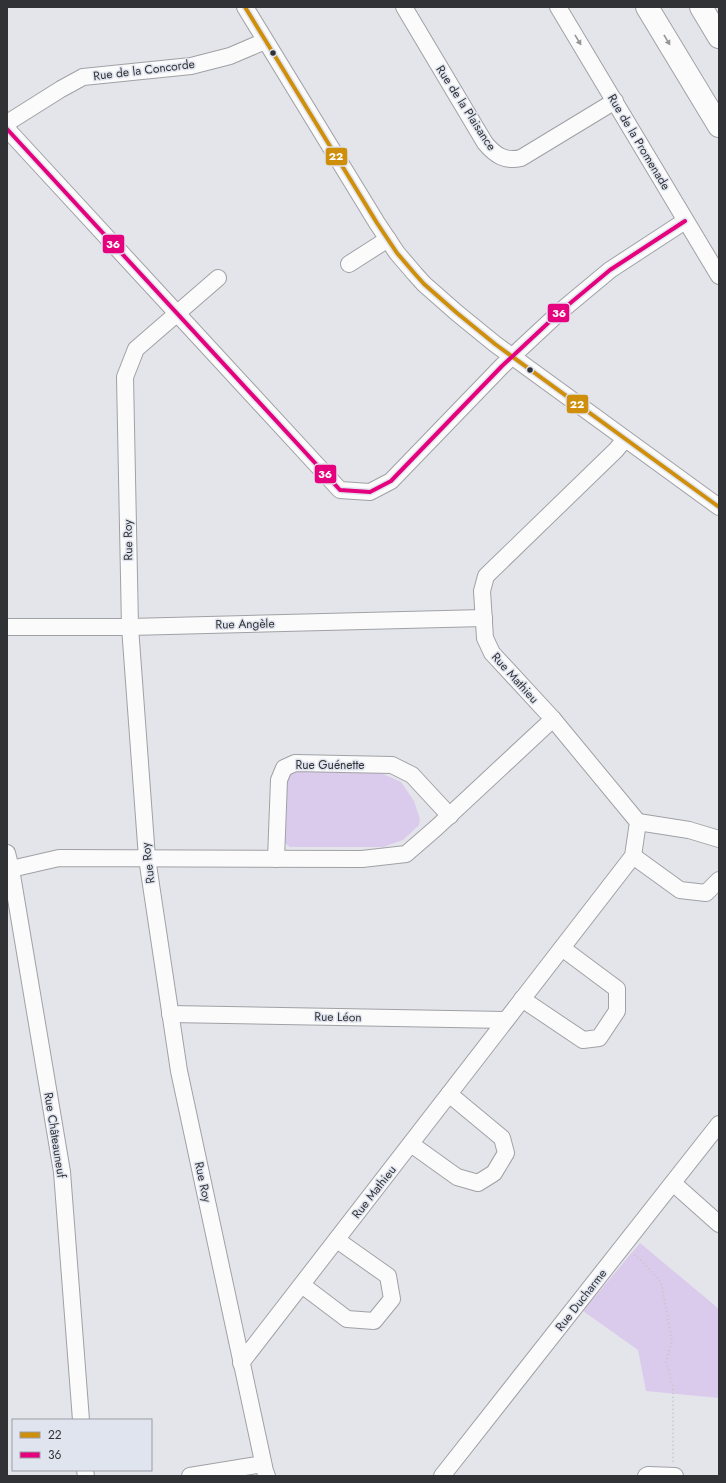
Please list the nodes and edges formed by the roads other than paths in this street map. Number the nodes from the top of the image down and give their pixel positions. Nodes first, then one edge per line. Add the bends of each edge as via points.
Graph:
1 (245, 7) edge
2 (404, 7) edge
3 (558, 7) edge
4 (647, 7) edge
5 (701, 7) edge
6 (719, 37) edge
7 (265, 41) junction
8 (615, 101) junction
9 (7, 123) edge
10 (719, 126) edge
11 (7, 129) edge
12 (685, 221) junction
13 (388, 239) junction
14 (349, 264) dead end
15 (719, 276) edge
16 (218, 278) dead end
17 (178, 314) junction
18 (513, 357) junction
19 (625, 439) junction
20 (719, 507) edge
21 (484, 618) junction
22 (7, 627) edge
23 (130, 627) junction
24 (552, 719) junction
25 (450, 816) junction
26 (638, 822) junction
27 (719, 839) edge
28 (7, 853) edge
29 (633, 856) junction
30 (147, 858) junction
31 (276, 859) junction
32 (11, 869) junction
33 (719, 880) edge
34 (562, 948) junction
35 (522, 999) junction
36 (170, 1014) junction
37 (506, 1020) junction
38 (450, 1094) junction
39 (719, 1124) edge
40 (411, 1144) junction
41 (672, 1183) junction
42 (719, 1224) edge
43 (337, 1240) junction
44 (302, 1285) junction
45 (241, 1363) junction
46 (81, 1419) edge
47 (265, 1470) edge
48 (190, 1476) edge
49 (442, 1476) edge
50 (646, 1476) edge
51 (672, 1476) edge
52 (675, 1476) edge

1 - 7 street
2 - 8 street, Rue de la Plaisance via 485,143 500,157 520,158
3 -> 8 street, Rue de la Promenade
4 -> 10 highway
5 - 6 highway
7 - 9 street, Rue de la Concorde via 230,56 191,66 83,77
7 - 13 street
8 - 12 street, Rue de la Promenade
11 - 17 street
12 - 15 street, Rue de la Promenade
12 - 18 street via 598,279
13 - 14 street
13 - 18 street via 424,284 456,313
16 - 17 street, Rue Roy
17 - 18 street via 340,490 370,492 391,481
17 - 23 street, Rue Roy via 136,349 125,377
18 - 19 street
19 - 20 street
19 - 21 street, Rue Mathieu via 486,576 482,591
21 - 23 street, Rue Angèle
21 - 24 street, Rue Mathieu via 485,638 492,653
22 - 23 street, Rue Angèle
23 - 30 street, Rue Roy
24 - 25 street
24 - 26 street, Rue Mathieu
25 - 31 street via 406,854 362,859
25 - 31 street, Rue Guénette via 412,775 392,765 295,763 284,768 279,780
26 - 27 street via 689,830
26 - 29 street, Rue Mathieu
28 - 32 street, Rue Châteauneuf
29 - 33 street via 680,890 706,893
29 - 34 street, Rue Mathieu
30 - 31 street
30 - 32 street via 59,858
30 - 36 street, Rue Roy
32 - 46 street, Rue Châteauneuf via 62,1172
34 - 35 street, Rue Mathieu
34 - 35 street via 617,989 617,1011 599,1038 583,1040
35 - 37 street, Rue Mathieu
36 - 37 street, Rue Léon
36 - 45 street, Rue Roy via 179,1071
37 - 38 street, Rue Mathieu
38 - 40 street, Rue Mathieu
38 - 40 street via 502,1138 506,1153 494,1173 478,1183 457,1177
39 - 41 street, Rue Ducharme
40 - 43 street, Rue Mathieu
41 - 42 street
41 - 49 street, Rue Ducharme
43 - 44 street, Rue Mathieu
43 - 44 street via 388,1276 392,1299 374,1321 347,1319
44 - 45 street, Rue Mathieu
45 - 47 street, Rue Roy
47 - 48 street
50 - 51 street
51 - 52 street

